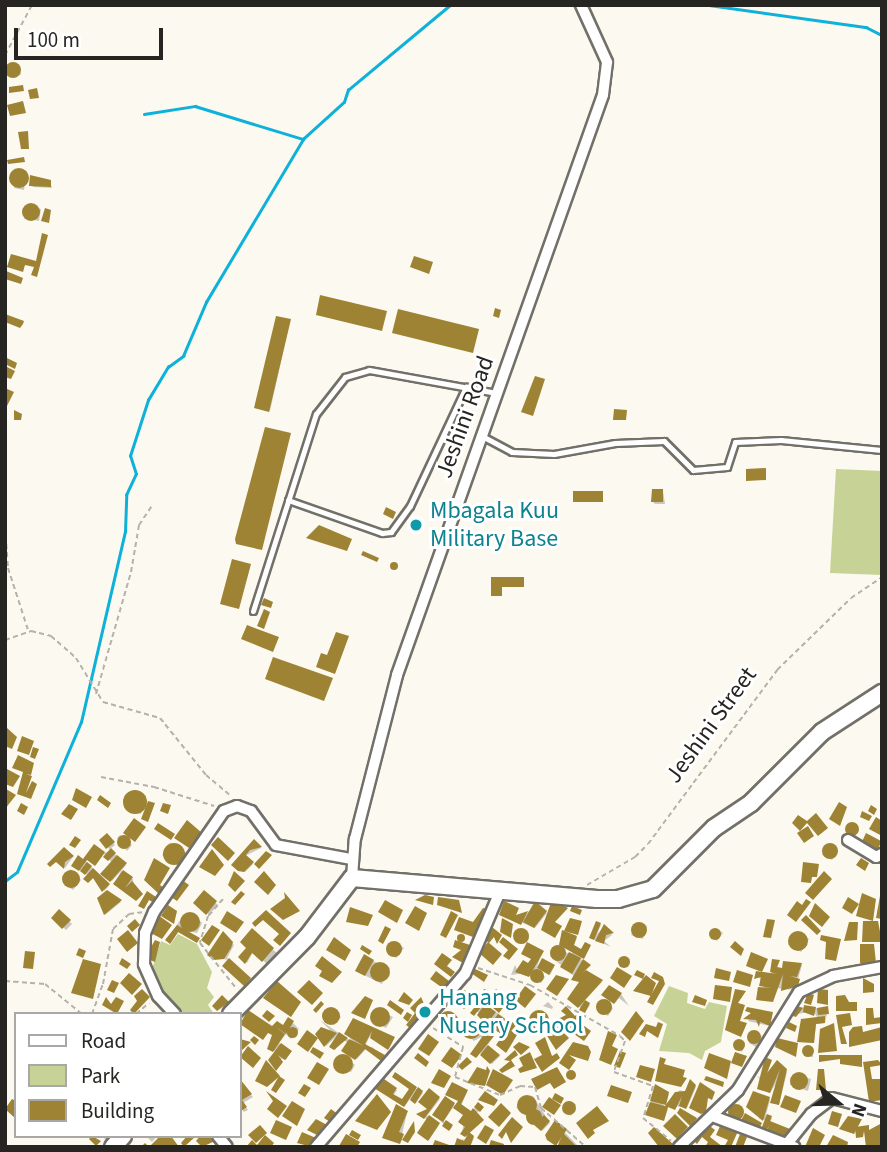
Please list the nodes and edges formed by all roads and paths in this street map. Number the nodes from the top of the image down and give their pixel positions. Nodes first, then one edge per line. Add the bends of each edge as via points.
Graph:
1 (32, 5) edge
2 (580, 5) edge
3 (5, 55) edge
4 (466, 387) junction
5 (497, 393) junction
6 (482, 436) junction
7 (882, 450) edge
8 (288, 500) junction
9 (153, 504) dead end
10 (5, 527) edge
11 (882, 577) edge
12 (253, 611) dead end
13 (28, 631) junction
14 (5, 640) edge
15 (882, 693) edge
16 (96, 695) junction
17 (101, 778) dead end
18 (241, 807) junction
19 (225, 811) junction
20 (848, 840) dead end
21 (882, 854) edge
22 (351, 859) junction
23 (352, 877) junction
24 (501, 889) junction
25 (574, 896) junction
26 (223, 899) dead end
27 (154, 912) junction
28 (471, 964) junction
29 (882, 967) edge
30 (5, 981) edge
31 (158, 996) junction
32 (245, 1000) junction
33 (80, 1012) edge
34 (93, 1012) edge
35 (138, 1012) edge
36 (173, 1012) edge
37 (234, 1012) edge
38 (426, 1022) junction
39 (882, 1111) edge
40 (715, 1117) junction
41 (679, 1146) edge
42 (790, 1146) edge
43 (316, 1147) edge
44 (586, 1147) edge

1 - 3 path
2 - 5 street, Jeshini Road via 607,62 603,95
4 - 5 lane
4 - 8 lane via 369,370 345,377 316,414
4 - 8 lane via 410,506 391,532 382,533
5 - 6 street, Jeshini Road
6 - 7 lane via 512,452 554,454 615,443 664,441 693,470 727,467 735,442 781,440
6 - 22 street, Jeshini Road via 397,675
8 - 12 lane
9 - 16 path via 139,525 131,572
10 - 13 path via 8,568
11 - 25 path, Jeshini Street via 851,598 777,670 648,844
13 - 14 path
13 - 16 path via 47,634 67,649
15 - 25 street via 822,732 751,803 703,837 653,889 618,899
16 - 18 path via 103,702 147,712 167,724 206,775
17 - 19 path via 154,787
18 - 19 street
18 - 22 street via 257,816 276,845
19 - 27 street
20 - 21 street via 876,857
22 - 23 street, Jeshini Road
23 - 24 street
23 - 32 street via 307,937
24 - 25 street
24 - 28 street
26 - 32 path via 208,916 200,943
27 - 31 street via 143,957
27 - 34 path via 129,915 113,929
28 - 38 street
28 - 41 path via 530,985 620,1036 625,1041 614,1072 653,1086 643,1118
29 - 40 street via 833,976 799,992 756,1065
30 - 33 path via 45,984
31 - 35 path
31 - 36 street
32 - 37 street
38 - 43 street
38 - 44 path via 463,1047 456,1077 500,1095 520,1086 535,1087 541,1108
39 - 42 street via 832,1098 804,1121
40 - 41 street
40 - 42 street

